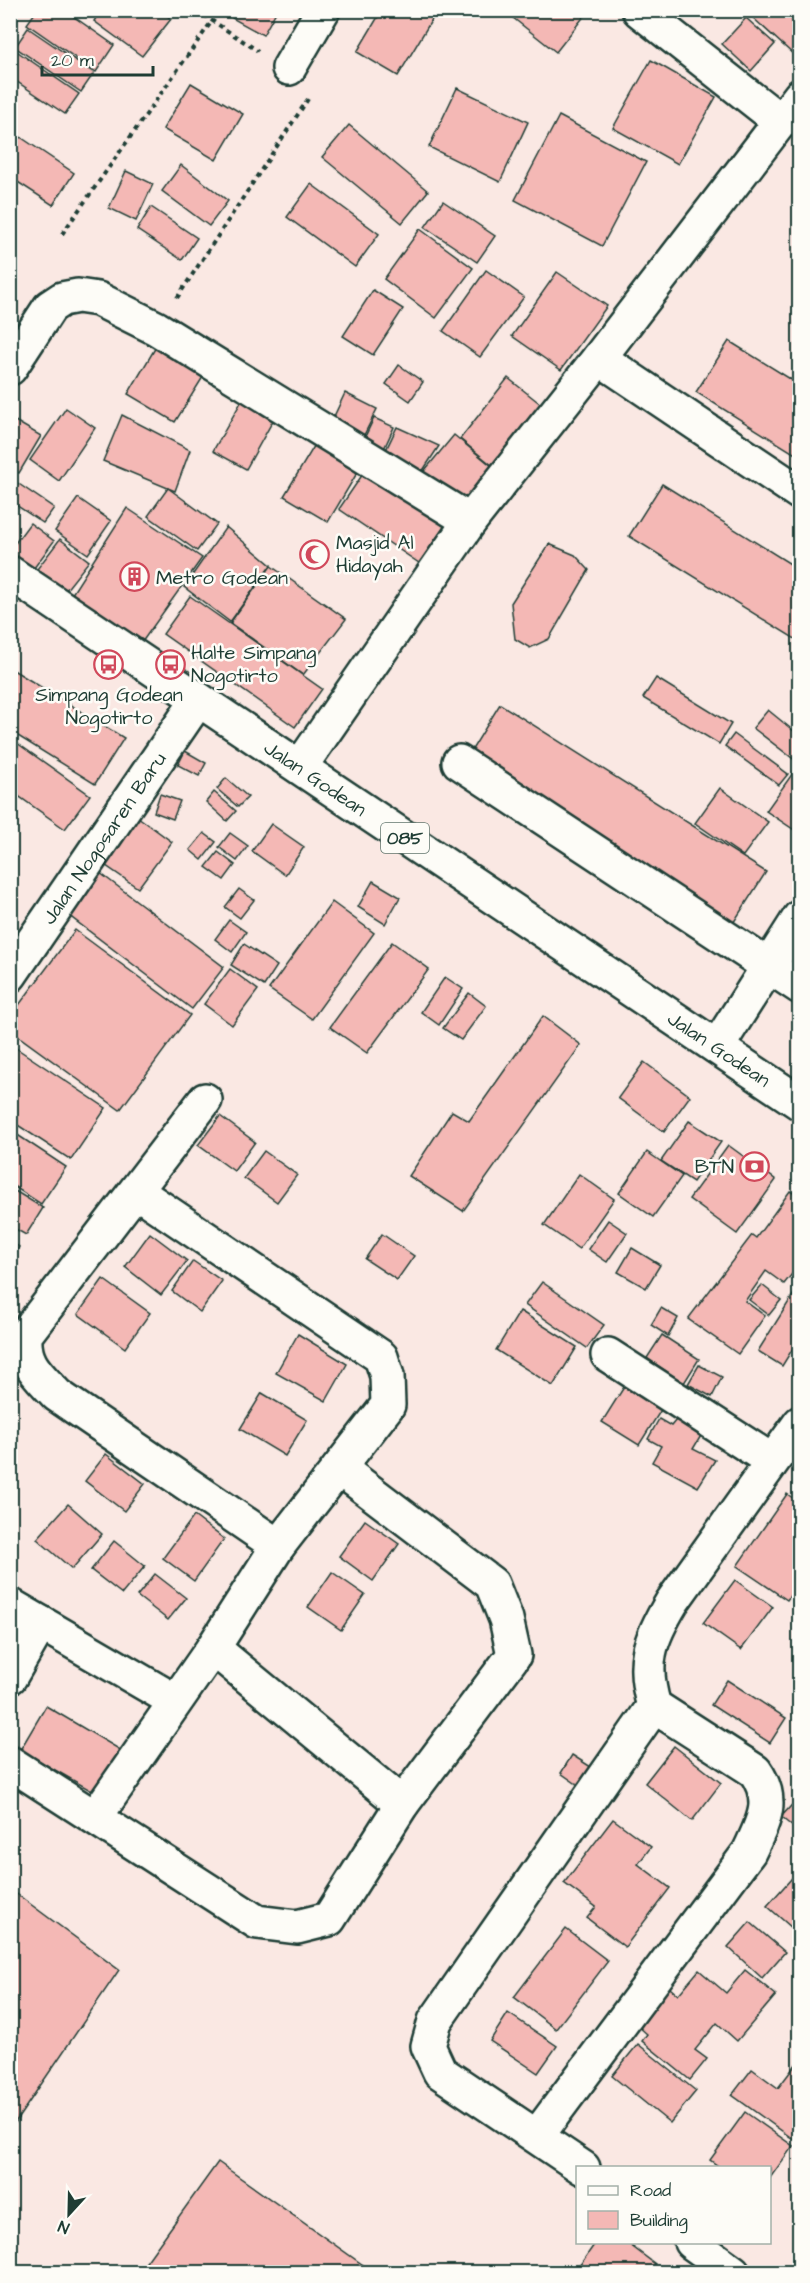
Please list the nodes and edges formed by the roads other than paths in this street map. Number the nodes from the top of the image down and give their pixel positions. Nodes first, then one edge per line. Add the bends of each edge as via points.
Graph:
1 (322, 10) edge
2 (639, 10) edge
3 (289, 68) road end
4 (790, 109) edge
5 (599, 358) junction
6 (10, 368) edge
7 (800, 493) edge
8 (470, 521) junction
9 (10, 573) edge
10 (198, 700) junction
11 (459, 762) dead end
12 (300, 767) junction
13 (800, 916) edge
14 (767, 966) junction
15 (10, 975) edge
16 (800, 987) edge
17 (717, 1047) junction
18 (205, 1100) dead end
19 (800, 1103) edge
20 (137, 1192) junction
21 (608, 1354) dead end
22 (800, 1423) edge
23 (772, 1461) junction
24 (339, 1468) junction
25 (278, 1546) junction
26 (10, 1605) edge
27 (41, 1623) junction
28 (213, 1648) junction
29 (10, 1677) edge
30 (175, 1701) junction
31 (654, 1706) junction
32 (10, 1763) edge
33 (402, 1804) junction
34 (96, 1816) junction
35 (537, 2136) junction
36 (580, 2166) edge
37 (694, 2244) edge
38 (733, 2272) edge

1 - 3 street
2 - 4 street
4 - 5 street
5 - 7 street
5 - 8 street
6 - 8 street via 50,307 62,299 78,296 98,299 156,328
8 - 12 street
9 - 10 street, Jalan Godean / 085
10 - 12 street, Jalan Godean / 085
10 - 15 street, Jalan Nogosaren Baru
11 - 14 street
12 - 17 street, Jalan Godean / 085
13 - 14 street
14 - 16 street
14 - 17 street
17 - 19 street, Jalan Godean / 085
18 - 20 street
20 - 24 street via 381,1357 387,1376 388,1405
20 - 25 street via 25,1335 24,1353 57,1395
21 - 23 street
22 - 23 street
23 - 31 street via 658,1624 646,1660 646,1680
24 - 25 street
24 - 33 street via 492,1584 506,1619 514,1655
25 - 28 street
26 - 27 street
27 - 29 street
27 - 30 street
28 - 30 street
28 - 33 street
30 - 34 street
31 - 35 street via 435,2021 428,2046 440,2072
31 - 35 street via 755,1771 765,1785 763,1823 749,1852
32 - 34 street
33 - 34 street via 329,1919 297,1927 256,1922
35 - 36 street
37 - 38 street

